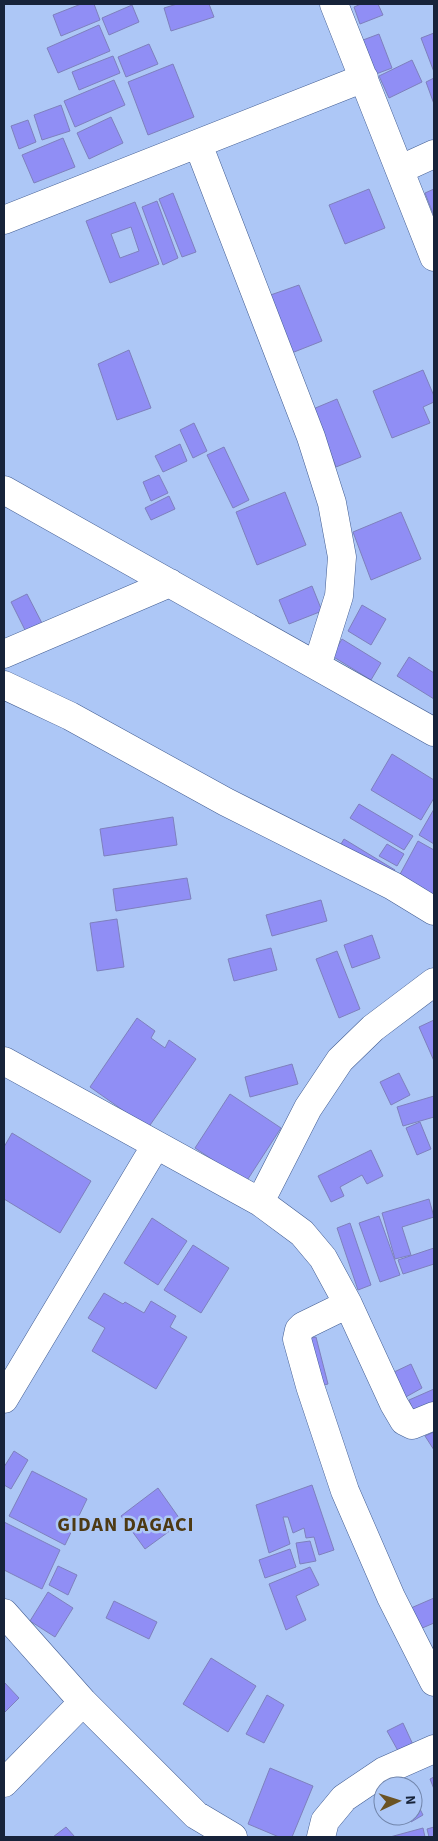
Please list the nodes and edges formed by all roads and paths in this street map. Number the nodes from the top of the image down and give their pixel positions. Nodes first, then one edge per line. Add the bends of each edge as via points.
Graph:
1 (334, 4) edge
2 (364, 78) junction
3 (198, 144) junction
4 (434, 154) edge
5 (401, 169) junction
6 (4, 220) edge
7 (434, 257) edge
8 (4, 490) edge
9 (170, 583) junction
10 (4, 654) edge
11 (317, 666) junction
12 (4, 685) edge
13 (434, 732) edge
14 (434, 911) edge
15 (434, 982) edge
16 (4, 1061) edge
17 (156, 1145) junction
18 (260, 1202) junction
19 (348, 1304) junction
20 (4, 1398) edge
21 (434, 1416) edge
22 (4, 1613) edge
23 (434, 1682) edge
24 (83, 1702) junction
25 (434, 1749) edge
26 (4, 1782) edge
27 (233, 1837) edge
28 (321, 1837) edge

1 - 2 street
2 - 3 street
2 - 5 street
3 - 6 street
3 - 11 street via 311,437 332,503 342,557 339,596
4 - 5 street
5 - 7 street
8 - 9 street
9 - 10 street
9 - 11 street
11 - 13 street
12 - 14 street via 70,716 226,802 393,886
15 - 18 street via 373,1028 340,1060 308,1108
16 - 17 street
17 - 18 street
17 - 20 street
18 - 19 street via 302,1233 323,1258
19 - 21 street via 404,1421 412,1425
19 - 23 street via 303,1326 297,1340 345,1491 391,1597
22 - 24 street
24 - 26 street
24 - 27 street via 196,1815
25 - 28 street via 384,1771 344,1798 325,1820

